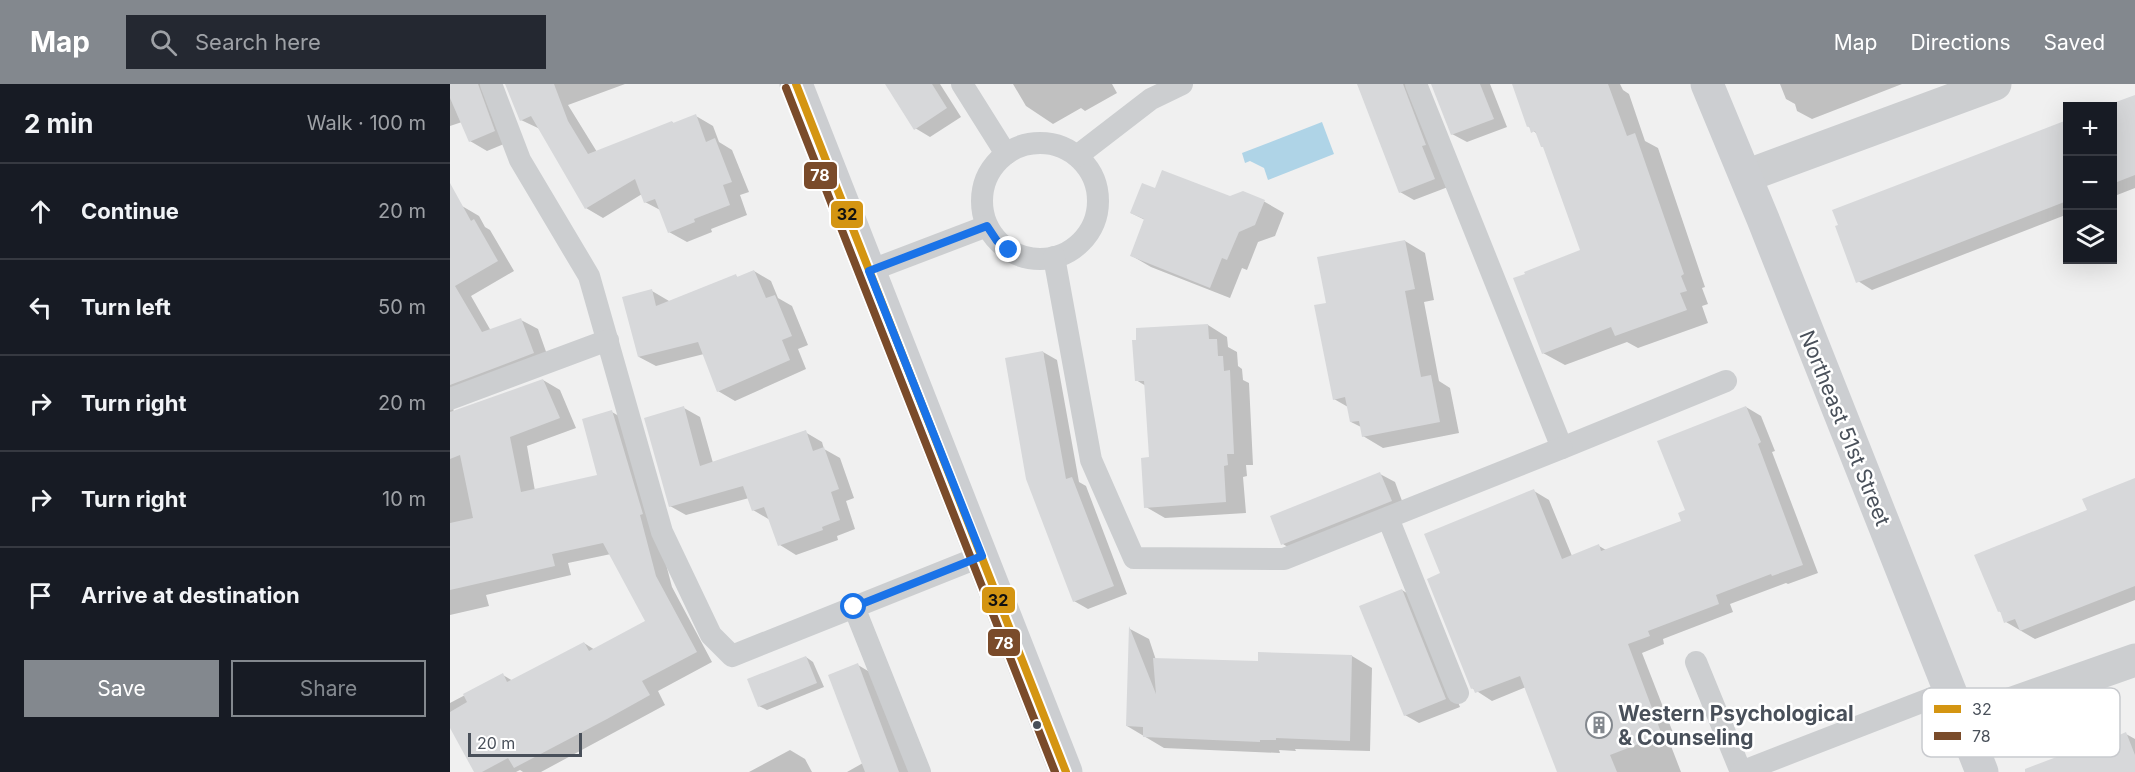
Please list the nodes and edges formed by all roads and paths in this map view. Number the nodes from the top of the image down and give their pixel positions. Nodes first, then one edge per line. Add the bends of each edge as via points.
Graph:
1 (491, 84) edge
2 (796, 84) edge
3 (962, 84) edge
4 (1182, 84) edge
5 (1416, 84) edge
6 (1707, 84) edge
7 (1995, 84) edge
8 (1006, 154) junction
9 (1077, 156) junction
10 (1746, 176) junction
11 (987, 226) junction
12 (1054, 257) junction
13 (869, 271) junction
14 (608, 340) junction
15 (1726, 381) dead end
16 (450, 399) edge
17 (1562, 448) junction
18 (1388, 518) junction
19 (982, 556) junction
20 (854, 607) junction
21 (2135, 660) edge
22 (1696, 662) dead end
23 (1949, 688) edge
24 (2056, 688) edge
25 (1458, 693) dead end
26 (1922, 702) edge
27 (1976, 757) edge
28 (920, 772) edge
29 (1066, 772) edge
30 (1741, 772) edge
31 (1982, 772) edge

1 - 14 lane via 520,160 589,276
2 - 13 street
3 - 8 lane
4 - 9 lane via 1151,99
5 - 17 lane
6 - 10 street, Northeast 51st Street
7 - 10 street
8 - 9 lane via 1029,144 1043,143
8 - 11 lane via 992,167 983,187 982,208
9 - 12 lane via 1094,179 1096,215 1082,241
10 - 23 street, Northeast 51st Street
11 - 12 lane via 997,241 1015,254 1036,259
11 - 13 lane
12 - 18 lane via 1091,460 1134,558 1284,560
13 - 19 street
14 - 16 lane
14 - 20 lane via 662,532 711,635 732,656
15 - 17 lane
17 - 18 lane
18 - 25 lane
19 - 20 lane
19 - 29 street
20 - 28 lane
21 - 24 street
22 - 30 lane
26 - 30 lane
27 - 31 street, Northeast 51st Street

